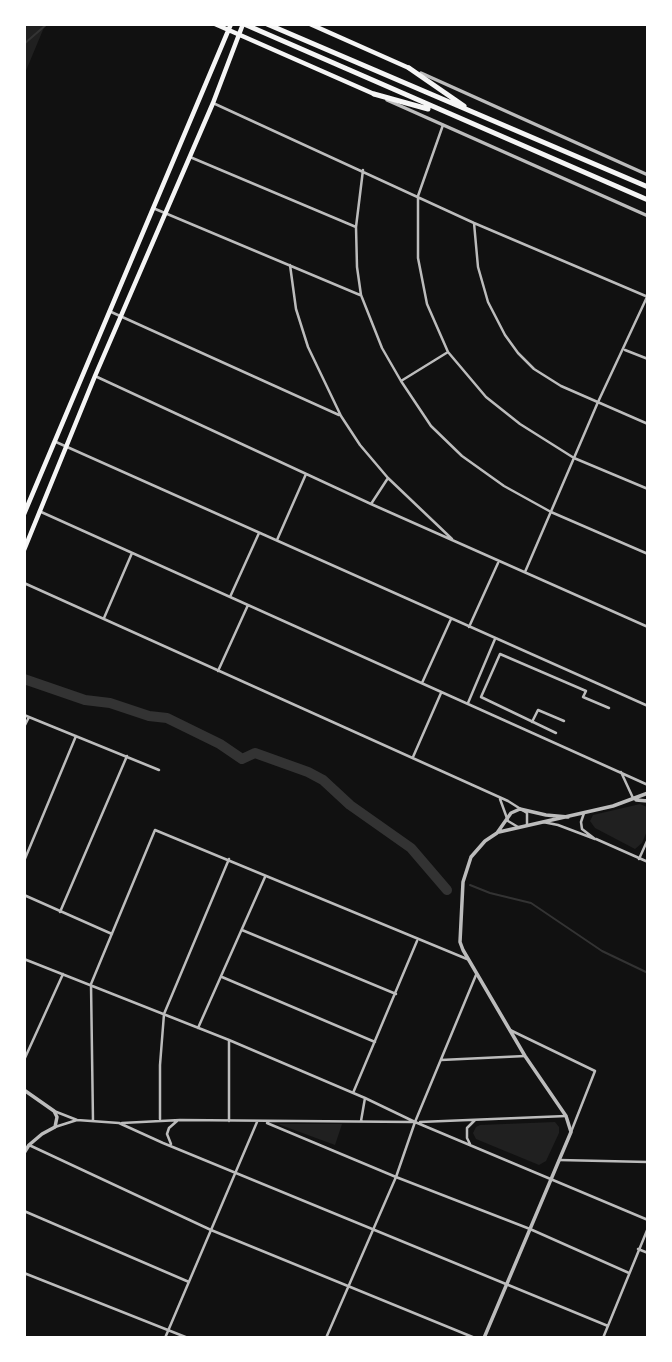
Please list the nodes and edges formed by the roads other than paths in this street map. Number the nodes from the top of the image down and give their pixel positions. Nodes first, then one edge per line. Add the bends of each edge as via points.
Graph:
1 (215, 24) edge
2 (244, 24) edge
3 (267, 24) edge
4 (310, 24) edge
5 (230, 27) edge
6 (240, 34) junction
7 (409, 68) junction
8 (374, 94) junction
9 (213, 103) junction
10 (444, 113) junction
11 (476, 114) junction
12 (192, 117) junction
13 (443, 125) junction
14 (202, 128) junction
15 (190, 157) junction
16 (363, 170) junction
17 (648, 175) edge
18 (648, 187) edge
19 (418, 196) junction
20 (648, 200) edge
21 (153, 208) junction
22 (165, 213) junction
23 (648, 216) edge
24 (474, 223) junction
25 (356, 228) junction
26 (290, 265) junction
27 (361, 295) junction
28 (647, 297) edge
29 (109, 311) junction
30 (121, 316) junction
31 (624, 349) junction
32 (448, 352) junction
33 (648, 359) edge
34 (95, 376) junction
35 (401, 381) junction
36 (598, 402) junction
37 (341, 416) junction
38 (648, 424) edge
39 (55, 441) junction
40 (66, 447) junction
41 (574, 458) junction
42 (306, 474) junction
43 (388, 478) junction
44 (648, 489) edge
45 (371, 504) junction
46 (38, 511) junction
47 (551, 512) junction
48 (24, 514) edge
49 (259, 532) junction
50 (277, 540) junction
51 (454, 541) junction
52 (24, 550) edge
53 (131, 553) junction
54 (648, 554) edge
55 (499, 561) junction
56 (525, 572) junction
57 (24, 583) edge
58 (230, 597) junction
59 (248, 606) junction
60 (104, 618) junction
61 (452, 619) junction
62 (469, 626) junction
63 (648, 627) edge
64 (495, 638) junction
65 (483, 668) junction
66 (219, 671) junction
67 (491, 672) junction
68 (422, 683) junction
69 (442, 692) junction
70 (468, 703) junction
71 (648, 706) edge
72 (609, 708) dead end
73 (27, 716) edge
74 (564, 721) dead end
75 (532, 722) junction
76 (24, 727) edge
77 (556, 733) dead end
78 (76, 736) junction
79 (127, 756) junction
80 (413, 757) junction
81 (159, 770) dead end
82 (621, 772) junction
83 (648, 785) edge
84 (648, 793) edge
85 (497, 796) junction
86 (634, 800) junction
87 (648, 801) edge
88 (523, 810) junction
89 (584, 813) junction
90 (507, 817) junction
91 (568, 817) junction
92 (543, 822) junction
93 (523, 827) junction
94 (497, 833) junction
95 (595, 839) junction
96 (648, 839) edge
97 (229, 859) junction
98 (639, 859) junction
99 (24, 861) edge
100 (648, 862) edge
101 (265, 877) junction
102 (24, 895) edge
103 (60, 912) junction
104 (242, 930) junction
105 (112, 934) junction
106 (418, 940) junction
107 (24, 959) edge
108 (467, 959) junction
109 (63, 974) junction
110 (477, 974) junction
111 (222, 977) junction
112 (91, 984) junction
113 (396, 994) junction
114 (164, 1014) junction
115 (198, 1028) junction
116 (510, 1030) junction
117 (229, 1040) junction
118 (376, 1042) junction
119 (525, 1056) junction
120 (24, 1060) edge
121 (441, 1060) junction
122 (24, 1090) edge
123 (353, 1093) junction
124 (365, 1098) junction
125 (54, 1111) junction
126 (566, 1116) junction
127 (77, 1120) junction
128 (160, 1120) junction
129 (180, 1120) junction
130 (475, 1120) junction
131 (93, 1121) junction
132 (229, 1121) junction
133 (361, 1121) junction
134 (257, 1122) junction
135 (263, 1122) junction
136 (415, 1122) junction
137 (119, 1123) junction
138 (55, 1127) junction
139 (571, 1132) junction
140 (470, 1144) junction
141 (29, 1145) junction
142 (173, 1147) junction
143 (24, 1153) edge
144 (559, 1160) junction
145 (648, 1162) edge
146 (236, 1172) junction
147 (396, 1177) junction
148 (552, 1178) junction
149 (24, 1211) edge
150 (648, 1220) edge
151 (648, 1228) edge
152 (372, 1229) junction
153 (530, 1229) junction
154 (211, 1230) junction
155 (638, 1249) junction
156 (648, 1253) edge
157 (24, 1273) edge
158 (629, 1273) junction
159 (189, 1282) junction
160 (507, 1283) junction
161 (347, 1287) junction
162 (608, 1326) junction
163 (169, 1329) junction
164 (165, 1338) edge
165 (188, 1338) edge
166 (326, 1338) edge
167 (475, 1338) edge
168 (484, 1338) edge
169 (603, 1338) edge

1 - 5 main road
2 - 6 main road
2 - 10 highway
3 - 11 highway
4 - 7 main road
5 - 6 main road
5 - 12 main road
6 - 8 main road
6 - 9 main road
7 - 11 highway
7 - 17 street
8 - 10 highway
8 - 13 street
9 - 14 main road
9 - 16 street
10 - 20 highway
11 - 18 highway
12 - 14 main road
12 - 21 main road
13 - 19 street
13 - 23 street
14 - 15 main road
15 - 22 main road
15 - 25 street
16 - 19 street
16 - 25 street
19 - 24 street
19 - 32 street via 418,258 427,304
21 - 22 street
21 - 29 main road
22 - 26 street
22 - 30 main road
24 - 28 street
24 - 36 street via 478,267 488,302 505,335 534,369
25 - 27 street
26 - 27 street
26 - 37 street via 296,309 308,347
27 - 35 street
28 - 31 street
29 - 30 street
29 - 39 main road
30 - 34 main road
30 - 37 street
31 - 33 street
31 - 36 street
32 - 35 street
32 - 41 street via 486,397
34 - 40 main road
34 - 42 street
35 - 47 street via 431,426 462,456
36 - 38 street
36 - 41 street
37 - 43 street
39 - 40 street
39 - 48 main road
40 - 46 main road
40 - 49 street
41 - 44 street
41 - 47 street
42 - 45 street
42 - 50 street
43 - 45 street
43 - 51 street
45 - 51 street
46 - 52 main road
46 - 53 street
47 - 54 street
47 - 56 street
49 - 50 street
49 - 58 street
50 - 61 street
51 - 55 street
53 - 58 street
53 - 60 street
55 - 56 street
55 - 62 street
56 - 63 street
57 - 60 street
58 - 59 street
59 - 66 street
59 - 68 street
60 - 66 street
61 - 62 street
61 - 68 street
62 - 64 street
64 - 65 street
64 - 71 street
65 - 67 street
65 - 70 street
66 - 80 street
67 - 72 street via 502,654 586,691 583,697
67 - 75 street via 481,697
68 - 69 street
69 - 70 street
69 - 80 street
70 - 82 street
73 - 76 street
73 - 78 street
74 - 75 street via 538,710
75 - 77 street
78 - 79 street
78 - 99 street
79 - 81 street
79 - 103 street
80 - 85 street
82 - 83 street
82 - 86 street
84 - 86 street
85 - 88 street
85 - 90 street
86 - 87 street
86 - 89 street
88 - 90 street
88 - 91 street
88 - 93 street via 529,817
89 - 91 street
89 - 95 street via 582,829
90 - 93 street via 513,825
90 - 94 street
91 - 92 street
92 - 93 street
92 - 95 street
93 - 94 street
94 - 108 street via 478,848 465,870 460,942
95 - 98 street
96 - 98 street
97 - 101 street
97 - 105 street via 155,830
97 - 114 street
98 - 100 street
101 - 104 street
101 - 106 street
102 - 103 street
103 - 105 street
104 - 111 street
104 - 113 street
105 - 112 street
106 - 108 street
106 - 113 street
107 - 109 street
108 - 110 street
109 - 112 street
109 - 120 street
110 - 116 street
110 - 121 street
111 - 115 street
111 - 118 street
112 - 114 street
112 - 131 street
113 - 118 street
114 - 115 street
114 - 128 street
115 - 117 street
116 - 119 street
116 - 139 street via 595,1071
117 - 123 street
117 - 132 street
118 - 123 street
119 - 121 street
119 - 126 street
121 - 136 street
122 - 125 street
123 - 124 street
124 - 133 street
124 - 136 street
125 - 127 street
125 - 138 street
126 - 130 street
126 - 139 street
127 - 131 street
127 - 138 street
128 - 129 street
128 - 137 street
129 - 132 street
129 - 142 street via 167,1134
130 - 136 street
130 - 140 street via 467,1128
131 - 137 street
132 - 134 street
133 - 135 street
133 - 136 street
134 - 135 street
134 - 146 street
135 - 147 street
136 - 140 street
136 - 147 street
137 - 142 street
138 - 141 street
139 - 144 street
140 - 148 street
141 - 143 street
141 - 154 street
142 - 146 street
144 - 145 street
144 - 148 street
146 - 152 street
146 - 154 street
147 - 152 street
147 - 153 street
148 - 150 street
148 - 153 street
149 - 159 street
151 - 155 street
152 - 160 street
152 - 161 street
153 - 158 street
153 - 160 street
154 - 159 street
154 - 161 street
155 - 156 street
155 - 158 street
157 - 163 street
158 - 162 street
159 - 163 street
160 - 162 street
160 - 168 street
161 - 166 street
161 - 167 street
162 - 169 street
163 - 164 street
163 - 165 street

